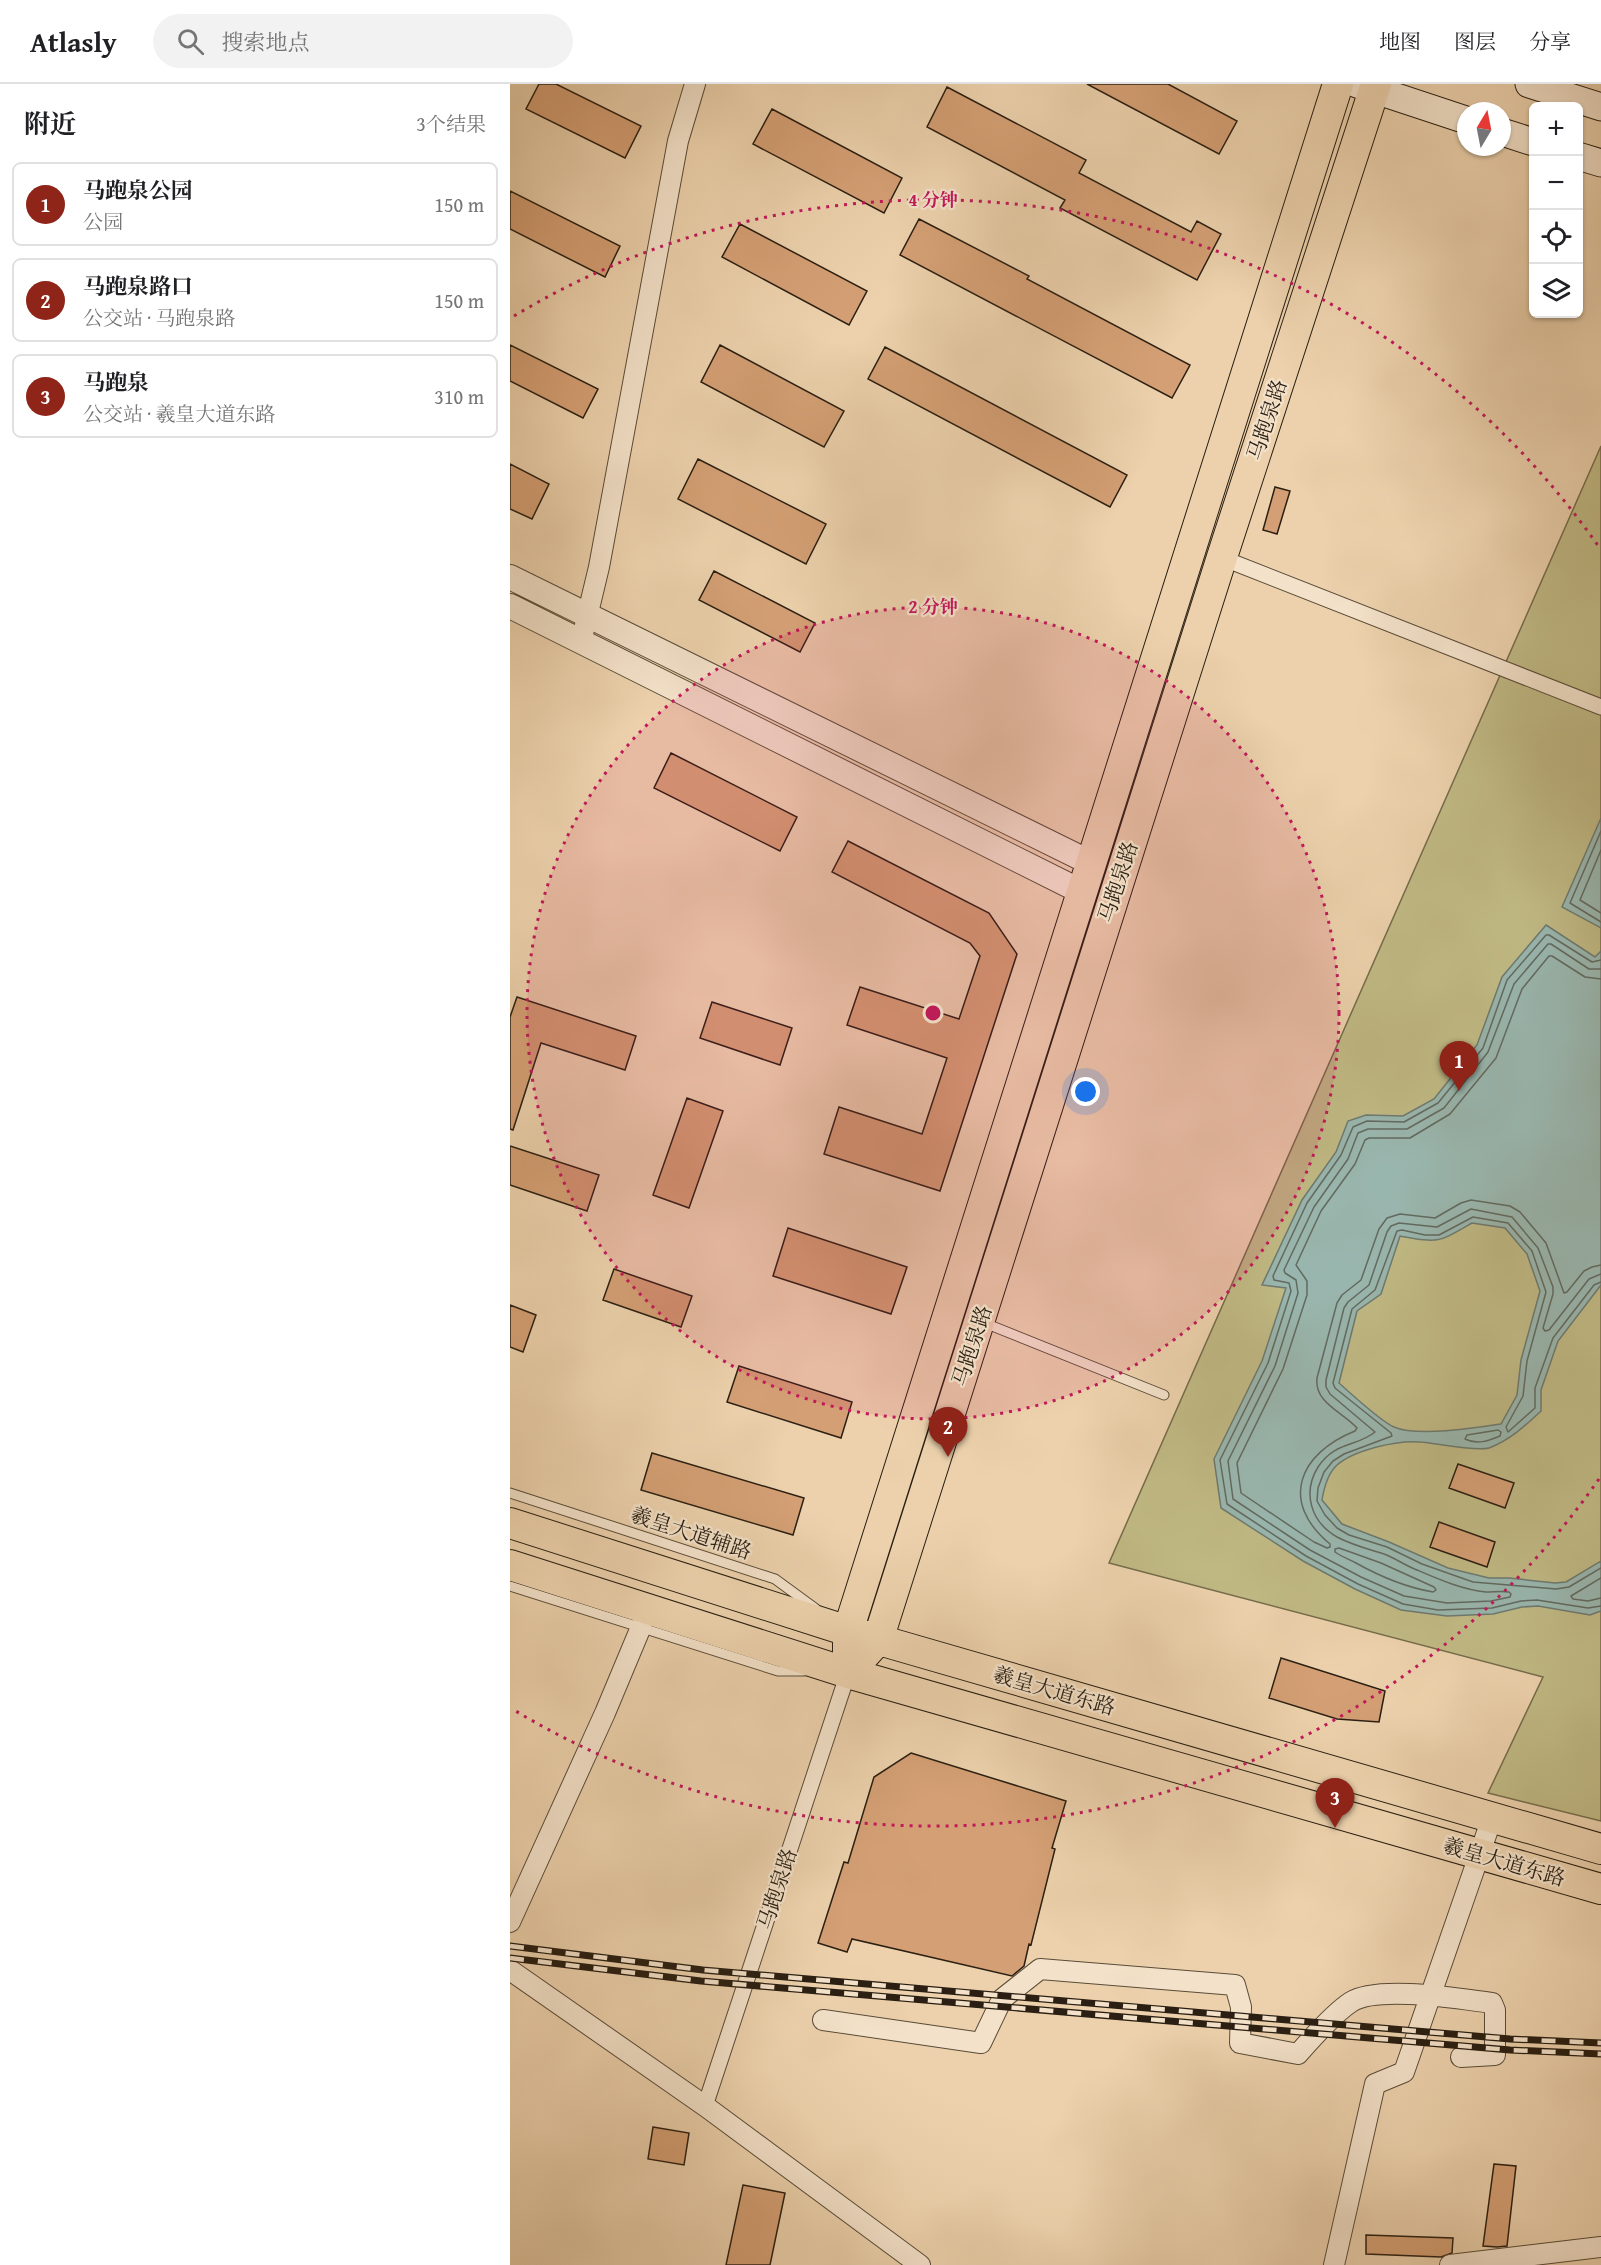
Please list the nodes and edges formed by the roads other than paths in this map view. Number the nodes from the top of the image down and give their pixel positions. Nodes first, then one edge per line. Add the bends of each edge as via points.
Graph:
1 (695, 84) edge
2 (1338, 84) edge
3 (1529, 84) edge
4 (1369, 86) edge
5 (1601, 107) edge
6 (1457, 117) edge
7 (1511, 135) edge
8 (1529, 141) edge
9 (1583, 158) edge
10 (1601, 163) edge
11 (1190, 551) junction
12 (1222, 557) junction
13 (510, 577) edge
14 (510, 606) edge
15 (588, 615) junction
16 (581, 642) junction
17 (1601, 707) edge
18 (1091, 863) junction
19 (1082, 892) junction
20 (979, 1322) junction
21 (1164, 1395) dead end
22 (510, 1493) edge
23 (510, 1523) edge
24 (510, 1565) edge
25 (510, 1586) edge
26 (641, 1627) junction
27 (848, 1631) junction
28 (878, 1641) junction
29 (848, 1673) junction
30 (1492, 1818) junction
31 (1601, 1849) edge
32 (1479, 1855) junction
33 (1601, 1890) edge
34 (510, 1923) edge
35 (510, 1970) edge
36 (1430, 1996) junction
37 (822, 2020) dead end
38 (1461, 2057) dead end
39 (705, 2106) junction
40 (1601, 2247) edge
41 (920, 2265) edge
42 (1334, 2265) edge
43 (1450, 2265) edge

1 - 15 street via 678,141
2 - 11 main road, 马跑泉路
3 - 5 main road
4 - 6 main road
4 - 12 main road, 马跑泉路
7 - 8 main road
9 - 10 main road
11 - 12 street
11 - 18 main road, 马跑泉路
12 - 17 street
12 - 20 main road, 马跑泉路
13 - 15 street
14 - 16 street
15 - 16 street
15 - 18 street
16 - 19 street
18 - 19 main road, 马跑泉路
19 - 27 main road, 马跑泉路
20 - 21 lane
20 - 28 main road, 马跑泉路
22 - 27 lane, 羲皇大道辅路 via 775,1579
23 - 27 main road, 羲皇大道东路
24 - 29 main road, 羲皇大道东路
25 - 26 lane
26 - 29 lane via 778,1671
26 - 34 street
27 - 28 main road, 羲皇大道东路
27 - 29 main road, 马跑泉路
28 - 29 main road, 马跑泉路
28 - 30 main road, 羲皇大道东路
29 - 32 main road, 羲皇大道东路
29 - 39 street, 马跑泉路
30 - 31 main road, 羲皇大道东路
30 - 32 street
32 - 33 main road, 羲皇大道东路
32 - 36 street
35 - 39 street
36 - 37 street via 1376,1994 1352,2001 1298,2054 1240,2043 1242,2007 1235,1985 1040,1969 1002,1999 981,2043
36 - 38 street via 1492,2003 1495,2055
36 - 42 street via 1404,2072 1375,2084
39 - 41 street
40 - 43 street

